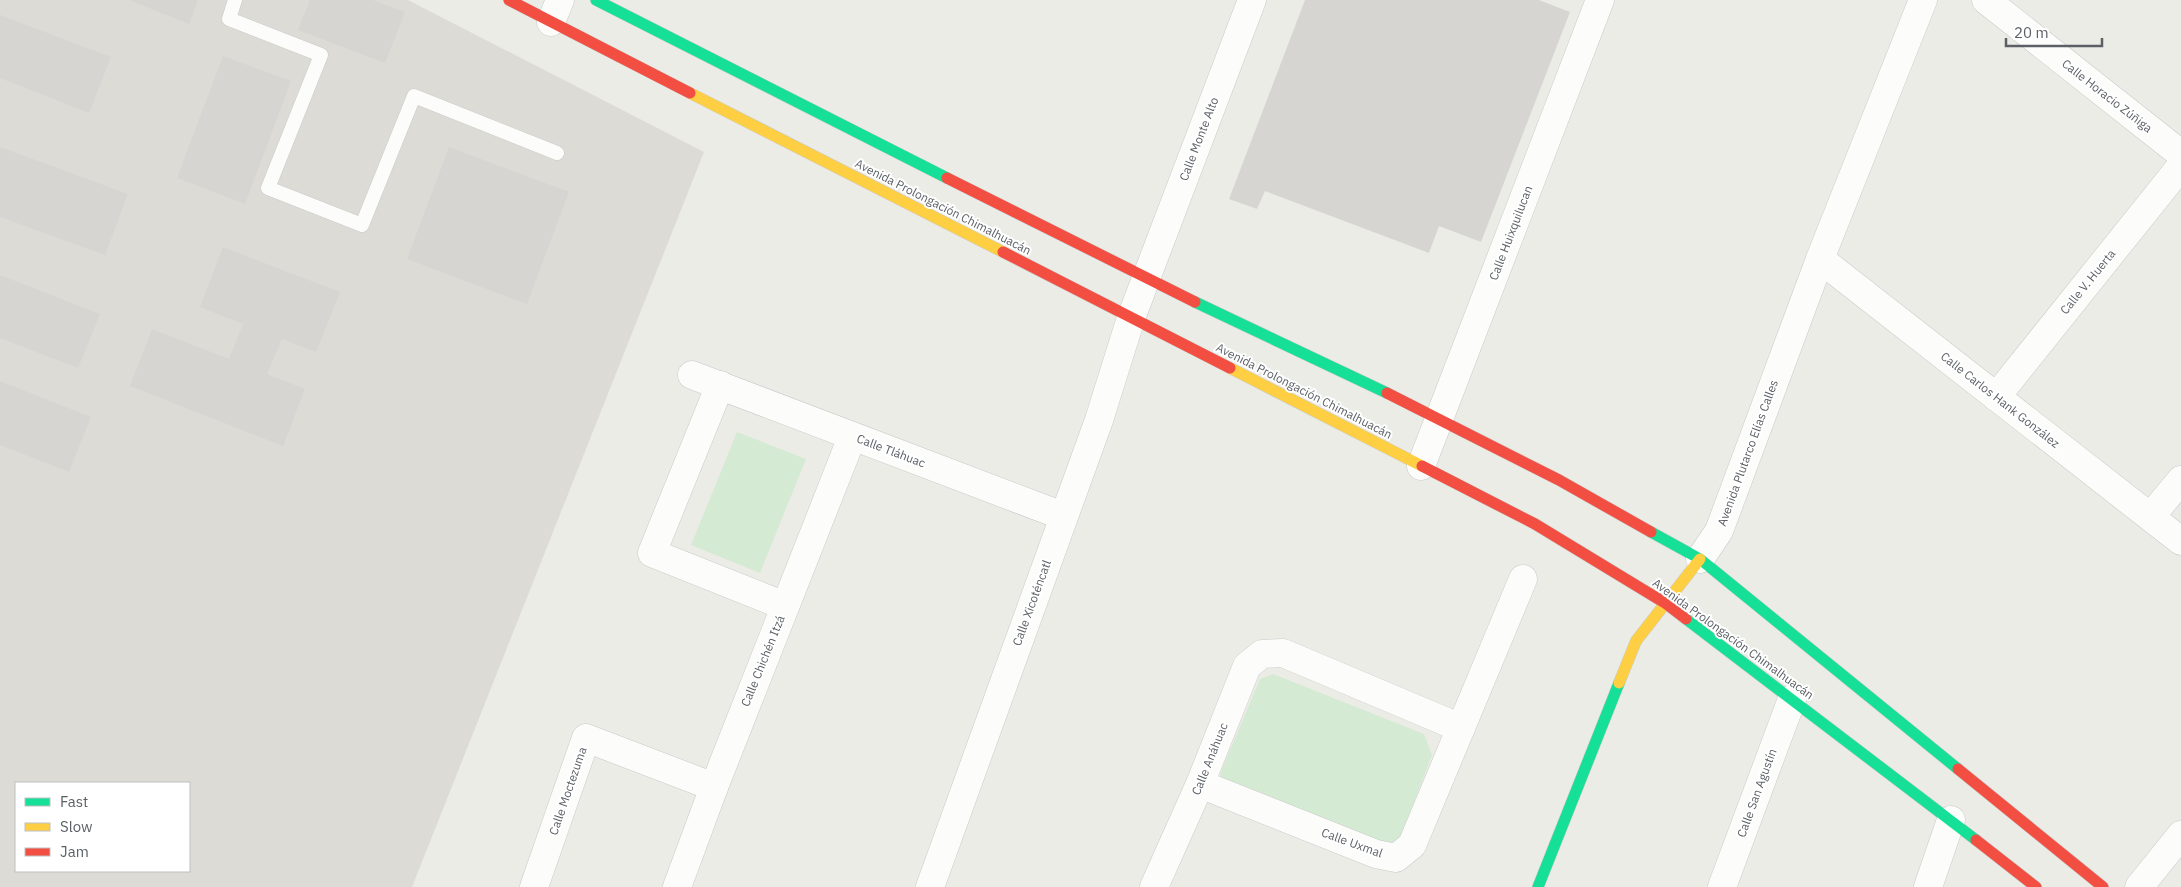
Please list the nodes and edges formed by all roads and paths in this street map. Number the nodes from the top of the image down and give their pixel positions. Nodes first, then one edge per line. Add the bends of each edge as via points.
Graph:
1 (235, 0) edge
2 (509, 0) edge
3 (596, 0) edge
4 (1252, 0) edge
5 (1600, 0) edge
6 (1923, 0) edge
7 (1986, 0) edge
8 (556, 11) edge
9 (557, 152) dead end
10 (2181, 154) edge
11 (2181, 166) edge
12 (1820, 259) junction
13 (1145, 278) junction
14 (1131, 318) junction
15 (692, 375) dead end
16 (720, 386) junction
17 (1996, 397) junction
18 (1440, 419) junction
19 (852, 436) junction
20 (1421, 466) junction
21 (2181, 480) edge
22 (1063, 516) junction
23 (2151, 516) junction
24 (2181, 541) edge
25 (1700, 559) junction
26 (1523, 579) dead end
27 (1665, 602) junction
28 (785, 606) junction
29 (1792, 699) junction
30 (1461, 728) junction
31 (1200, 784) junction
32 (714, 786) junction
33 (1951, 820) junction
34 (2181, 835) edge
35 (534, 887) edge
36 (677, 887) edge
37 (930, 887) edge
38 (1154, 887) edge
39 (1538, 887) edge
40 (1722, 887) edge
41 (1928, 887) edge
42 (2036, 887) edge
43 (2103, 887) edge
44 (2139, 887) edge

1 - 9 lane via 229,19 321,55 268,188 362,225 414,96
2 - 8 street, Avenida Prolongación Chimalhuacán
3 - 13 street
4 - 13 street, Calle Monte Alto
5 - 18 street, Calle Huixquilucan
6 - 12 street, Avenida Plutarco Elías Calles
7 - 10 street, Calle Horacio Zúñiga
8 - 14 street, Avenida Prolongación Chimalhuacán
11 - 17 street, Calle V. Huerta
12 - 17 street, Calle Carlos Hank González
12 - 25 street, Avenida Plutarco Elías Calles via 1719,531
13 - 14 street, Calle Monte Alto
13 - 18 street
14 - 20 street, Avenida Prolongación Chimalhuacán
14 - 22 street, Calle Xicoténcatl via 1099,420
15 - 16 street, Calle Tláhuac
16 - 19 street, Calle Tláhuac
16 - 28 street via 652,552
17 - 23 street, Calle Carlos Hank González
18 - 20 street, Calle Huixquilucan
18 - 25 street via 1559,480
19 - 22 street, Calle Tláhuac
19 - 28 street, Calle Chichén Itzá
20 - 27 street, Avenida Prolongación Chimalhuacán via 1535,524
21 - 23 street
22 - 37 street, Calle Xicoténcatl
23 - 24 street, Calle Carlos Hank González
25 - 27 street, Avenida Plutarco Elías Calles
25 - 43 street
26 - 30 street, Calle Uxmal
27 - 29 street, Avenida Prolongación Chimalhuacán
27 - 39 street, Avenida Plutarco Elías Calles via 1636,641
28 - 32 street, Calle Chichén Itzá
29 - 33 street, Avenida Prolongación Chimalhuacán
29 - 40 street, Calle San Agustín
30 - 31 street, Calle Uxmal via 1412,844 1396,858 1376,854
30 - 31 street, Calle Anáhuac via 1282,653 1262,654 1247,666
31 - 38 street, Calle Anáhuac
32 - 35 street, Calle Moctezuma via 586,738
32 - 36 street, Calle Chichén Itzá
33 - 41 street
33 - 42 street, Avenida Prolongación Chimalhuacán
34 - 44 street

